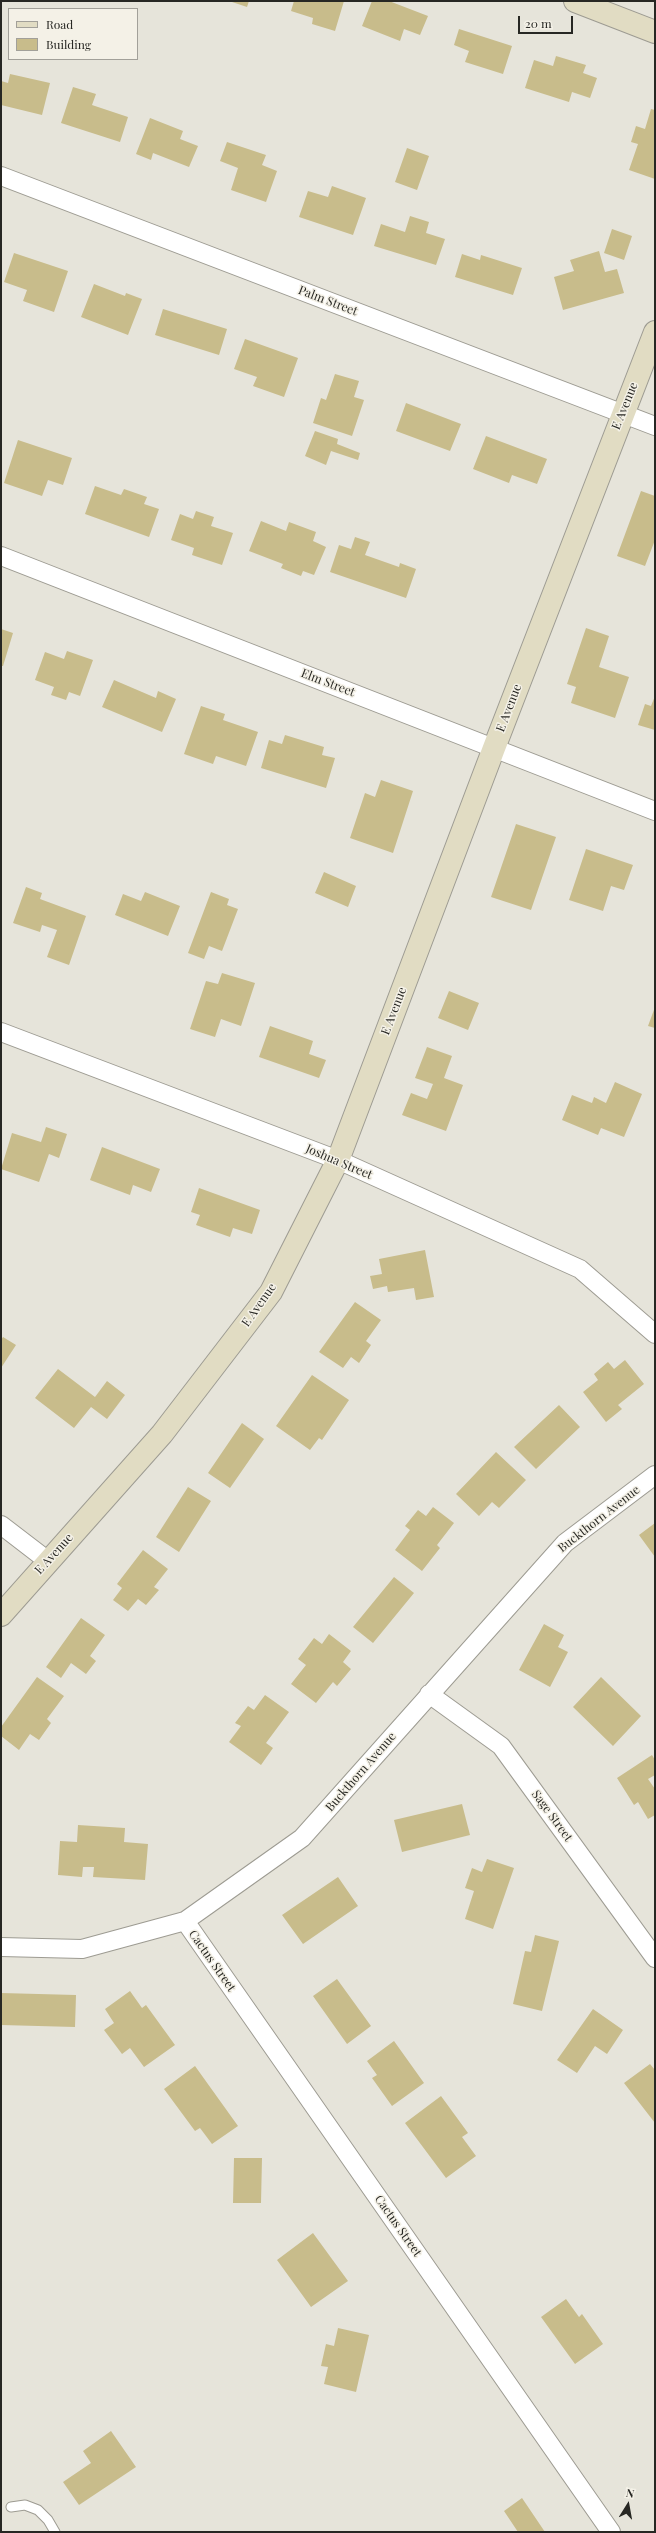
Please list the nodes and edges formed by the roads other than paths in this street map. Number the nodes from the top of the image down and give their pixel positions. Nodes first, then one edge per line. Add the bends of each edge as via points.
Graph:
1 (575, 1) edge
2 (655, 32) edge
3 (1, 176) edge
4 (655, 332) edge
5 (622, 412) junction
6 (655, 426) edge
7 (1, 556) edge
8 (494, 748) junction
9 (655, 811) edge
10 (1, 1032) edge
11 (338, 1160) junction
12 (655, 1334) edge
13 (655, 1475) edge
14 (1, 1525) edge
15 (48, 1561) junction
16 (1, 1614) edge
17 (429, 1694) junction
18 (185, 1921) junction
19 (1, 1946) edge
20 (655, 1958) edge
21 (11, 2508) dead end
22 (55, 2532) edge
23 (611, 2532) edge

1 - 2 street
3 - 5 street, Palm Street
4 - 5 street, E Avenue
5 - 6 street, Palm Street
5 - 8 street, E Avenue
7 - 8 street, Elm Street
8 - 9 street, Elm Street
8 - 11 street, E Avenue
10 - 11 street, Joshua Street
11 - 12 street, Joshua Street via 580,1269
11 - 15 street, E Avenue via 271,1292 162,1434
13 - 17 street, Buckthorn Avenue via 565,1543
14 - 15 street
15 - 16 street, E Avenue
17 - 18 street, Buckthorn Avenue via 302,1838
17 - 20 street, Sage Street via 501,1746
18 - 19 street, Buckthorn Avenue via 82,1949
18 - 23 street, Cactus Street
21 - 22 lane via 25,2506 38,2510

